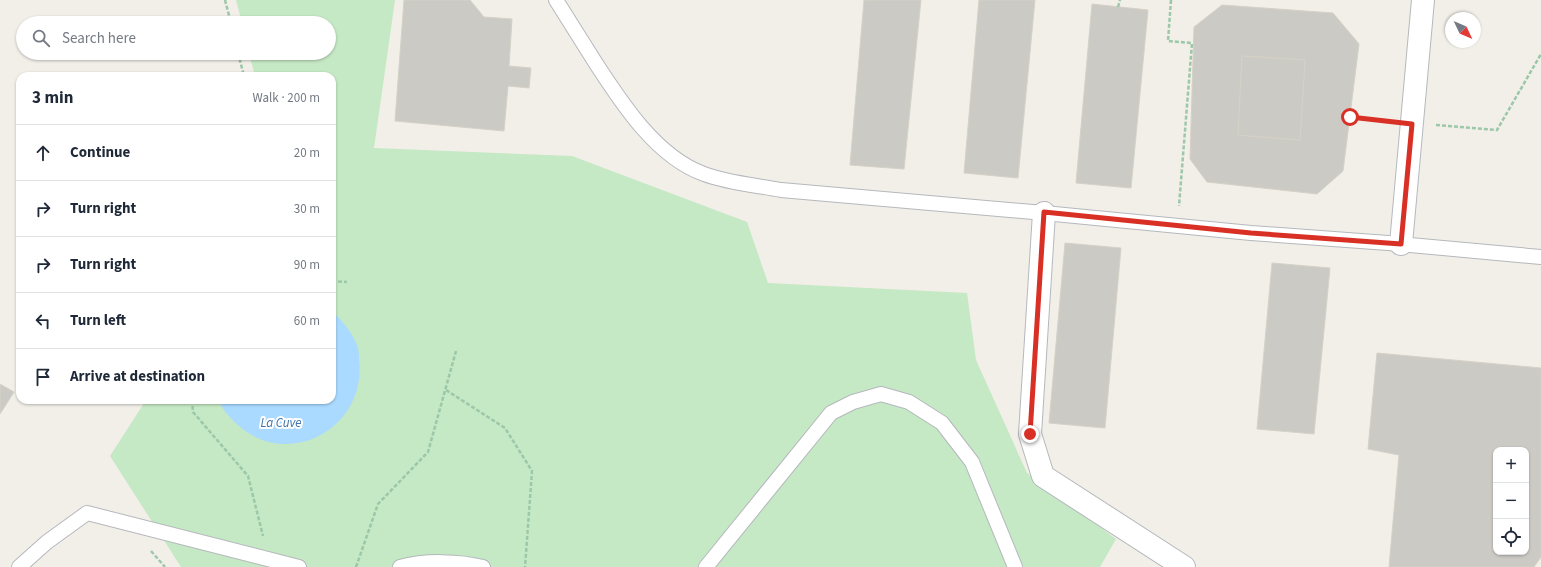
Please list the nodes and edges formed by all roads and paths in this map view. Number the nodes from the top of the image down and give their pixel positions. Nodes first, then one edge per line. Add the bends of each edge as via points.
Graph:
1 (225, 0) edge
2 (556, 0) edge
3 (1120, 0) edge
4 (1171, 0) edge
5 (1423, 0) edge
6 (1118, 7) dead end
7 (229, 16) edge
8 (1541, 54) edge
9 (240, 60) edge
10 (243, 72) edge
11 (1350, 117) dead end
12 (1412, 124) junction
13 (1044, 212) junction
14 (1177, 225) junction
15 (1401, 244) junction
16 (1541, 257) edge
17 (336, 281) edge
18 (347, 282) dead end
19 (456, 351) dead end
20 (446, 390) junction
21 (192, 404) edge
22 (269, 559) junction
23 (19, 567) edge
24 (299, 567) edge
25 (356, 567) edge
26 (400, 567) edge
27 (483, 567) edge
28 (525, 567) edge
29 (706, 567) edge
30 (1015, 567) edge
31 (1184, 567) edge

1 - 7 path
2 - 13 lane via 622,103 672,157 703,174 781,190
3 - 6 path
4 - 14 path via 1168,42 1192,43
5 - 12 street
8 - 12 path via 1497,130
9 - 10 path
11 - 12 path
12 - 15 street
13 - 14 lane
13 - 31 street via 1030,434 1043,476
14 - 15 lane
15 - 16 lane
17 - 18 path
19 - 20 path
20 - 25 path via 428,452 378,504
20 - 28 path via 505,428 532,471
21 - 22 path via 193,412 248,476
22 - 23 lane via 87,513 47,542
22 - 24 lane
26 - 27 lane via 414,563 469,564
29 - 30 lane via 831,413 853,402 881,394 909,402 942,423 972,462

